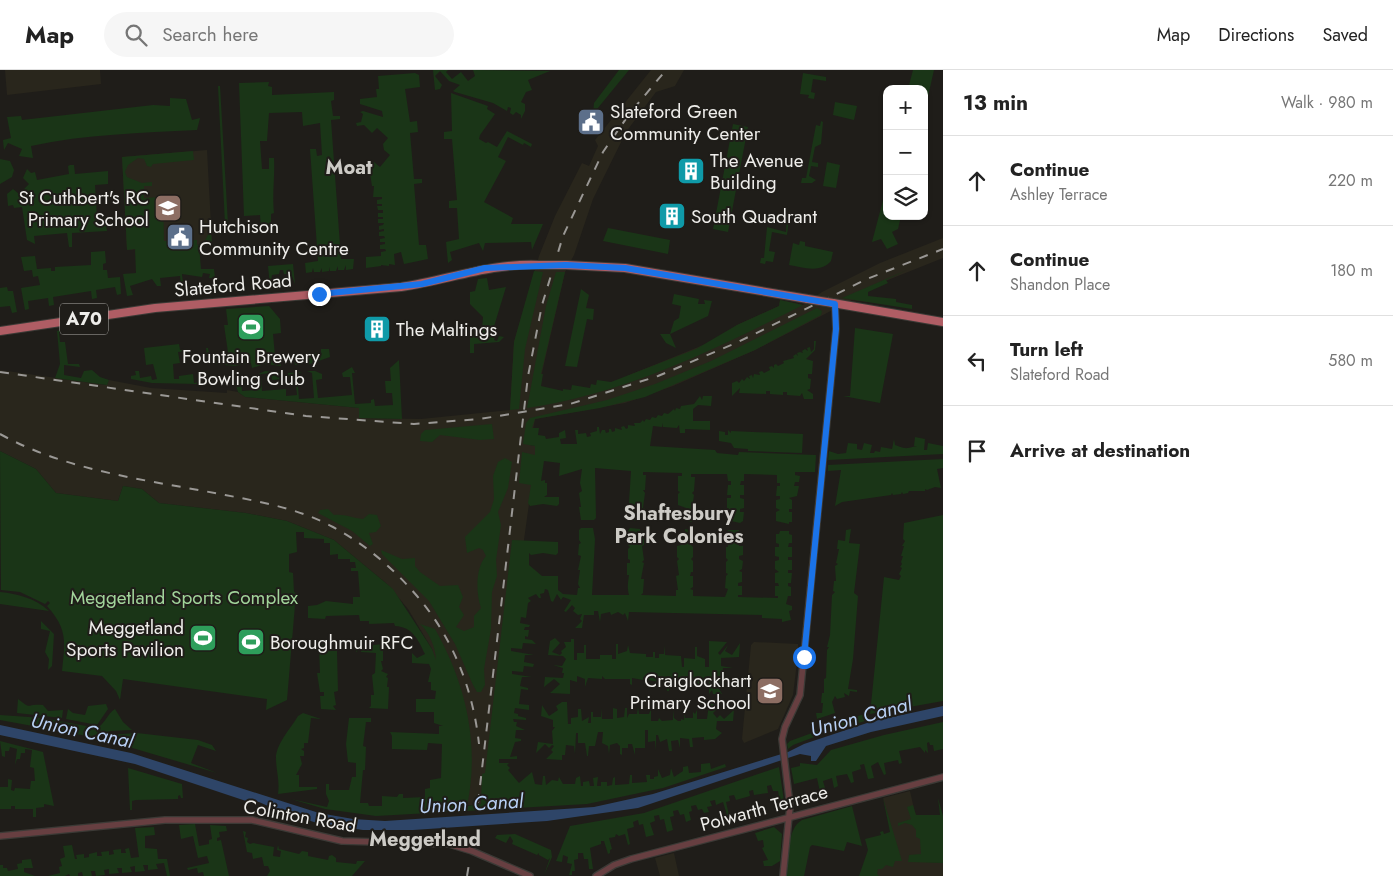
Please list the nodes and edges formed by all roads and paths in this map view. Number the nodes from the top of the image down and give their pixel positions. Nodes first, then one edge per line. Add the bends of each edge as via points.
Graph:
1 (834, 303) junction
2 (943, 322) edge
3 (0, 331) edge
4 (943, 777) edge
5 (790, 817) junction
6 (0, 836) edge
7 (530, 876) edge
8 (596, 876) edge
9 (783, 876) edge

1 - 2 main road, Slateford Road / A70
1 - 3 main road, Slateford Road / A70, bridge via 625,268 540,265 485,268 401,287 155,308
1 - 5 street via 836,329 800,695 785,727 782,750
4 - 5 street, Polwarth Terrace
5 - 8 street, Polwarth Terrace via 631,859
5 - 9 street
6 - 7 street, Colinton Road via 164,820 252,820 342,841 449,844

